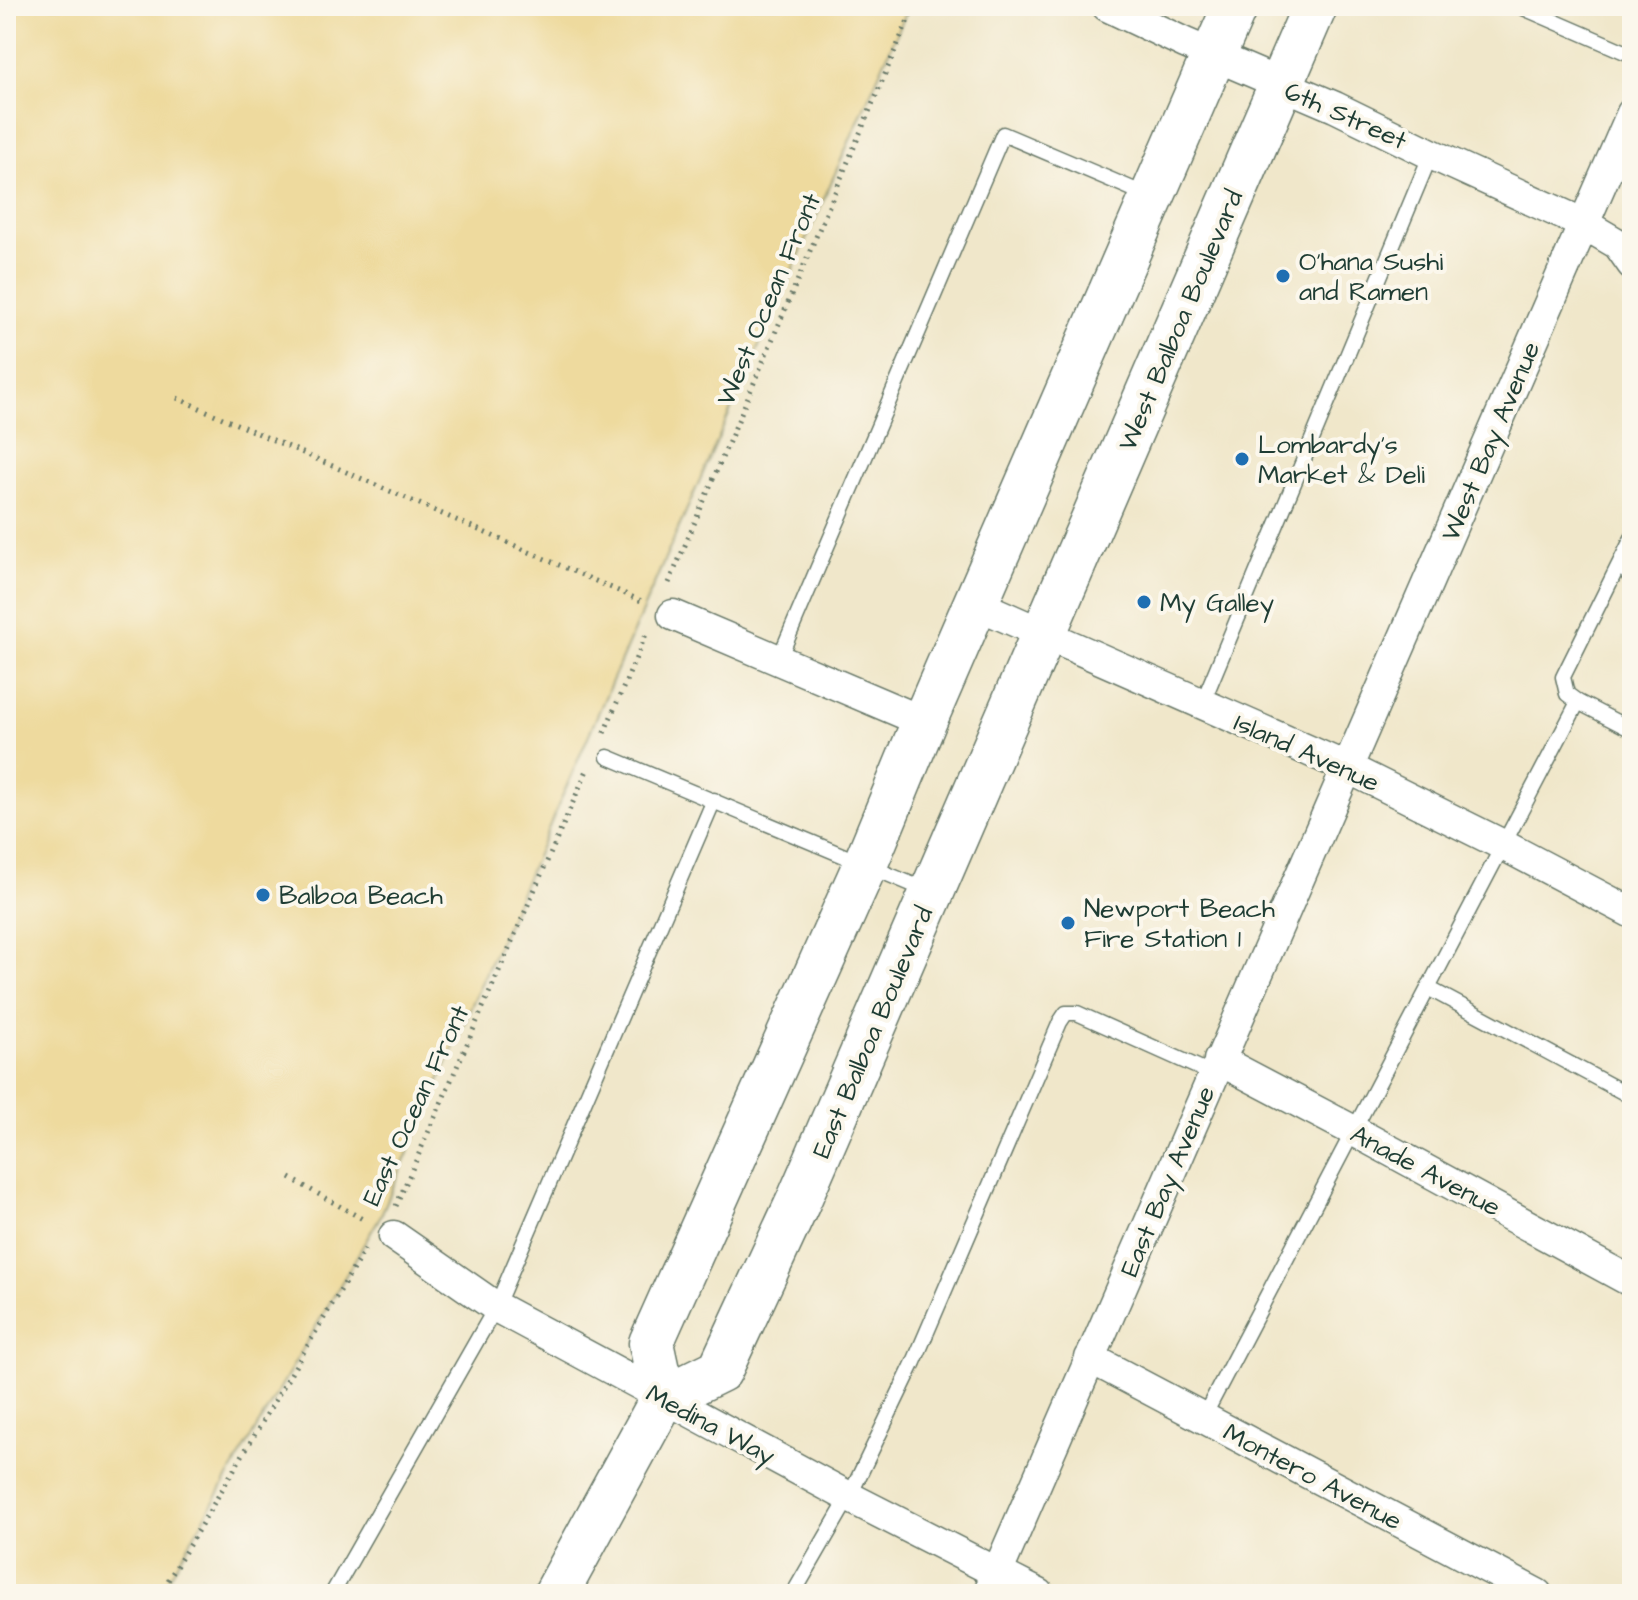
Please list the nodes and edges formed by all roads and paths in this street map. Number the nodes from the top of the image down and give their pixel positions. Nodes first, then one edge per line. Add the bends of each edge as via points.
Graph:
1 (914, 6) edge
2 (1107, 6) edge
3 (1235, 6) edge
4 (1315, 6) edge
5 (1519, 6) edge
6 (1214, 55) junction
7 (1632, 55) edge
8 (1280, 85) junction
9 (1632, 113) edge
10 (1431, 154) junction
11 (1153, 197) junction
12 (1584, 224) junction
13 (1632, 264) edge
14 (177, 398) dead end
15 (1632, 538) edge
16 (1620, 562) junction
17 (1632, 580) edge
18 (976, 604) junction
19 (662, 610) junction
20 (1045, 633) junction
21 (778, 661) junction
22 (1578, 702) junction
23 (1202, 704) junction
24 (924, 722) junction
25 (1632, 730) edge
26 (602, 738) dead end
27 (608, 757) dead end
28 (589, 766) dead end
29 (1348, 768) junction
30 (714, 800) junction
31 (1503, 845) junction
32 (865, 865) junction
33 (932, 893) junction
34 (1632, 913) edge
35 (1428, 988) junction
36 (1216, 1067) junction
37 (1632, 1097) edge
38 (1354, 1131) junction
39 (290, 1178) dead end
40 (383, 1230) junction
41 (1632, 1282) edge
42 (496, 1307) junction
43 (1090, 1358) junction
44 (663, 1398) junction
45 (1203, 1418) junction
46 (849, 1497) junction
47 (993, 1583) edge
48 (160, 1594) edge
49 (332, 1594) edge
50 (556, 1594) edge
51 (793, 1594) edge
52 (1039, 1594) edge
53 (1537, 1594) edge

1 - 19 path, West Ocean Front
2 - 6 street, 6th Street
3 - 6 main road
4 - 8 main road, West Balboa Boulevard
5 - 7 lane
6 - 8 street, 6th Street
6 - 11 main road
8 - 10 street, 6th Street
8 - 20 main road, West Balboa Boulevard
9 - 12 street, West Bay Avenue
10 - 12 street, 6th Street
10 - 23 lane
11 - 18 main road
11 - 21 lane via 1003,134
12 - 13 street, 6th Street via 1618,244
12 - 29 street, West Bay Avenue
14 - 19 path
15 - 16 lane
16 - 17 lane
16 - 22 lane via 1563,677 1567,694
18 - 20 street, Island Avenue
18 - 24 main road
19 - 21 street
19 - 26 path
20 - 23 street, Island Avenue
20 - 33 main road, East Balboa Boulevard
21 - 24 street
22 - 25 lane
22 - 31 lane
23 - 29 street, Island Avenue
24 - 32 main road
27 - 30 lane
28 - 40 path, East Ocean Front
29 - 31 street, Island Avenue
29 - 36 street, East Bay Avenue
30 - 32 lane
30 - 42 lane
31 - 34 street, Island Avenue
31 - 35 lane
32 - 33 lane
32 - 44 main road via 651,1343
33 - 44 main road, East Balboa Boulevard via 720,1370
35 - 37 lane
35 - 38 lane
36 - 38 street, Anade Avenue
36 - 43 street, East Bay Avenue
36 - 46 lane via 1066,1013 914,1362
38 - 41 street, Anade Avenue
38 - 45 lane
39 - 40 path
40 - 42 street, Medina Way
40 - 48 path, East Ocean Front
42 - 44 street, Medina Way
42 - 49 lane
43 - 45 street, Montero Avenue
43 - 47 street, East Bay Avenue
44 - 46 street, Medina Way
44 - 50 main road
45 - 53 street, Montero Avenue
46 - 47 street, Medina Way
46 - 51 lane
47 - 52 street, Medina Way

